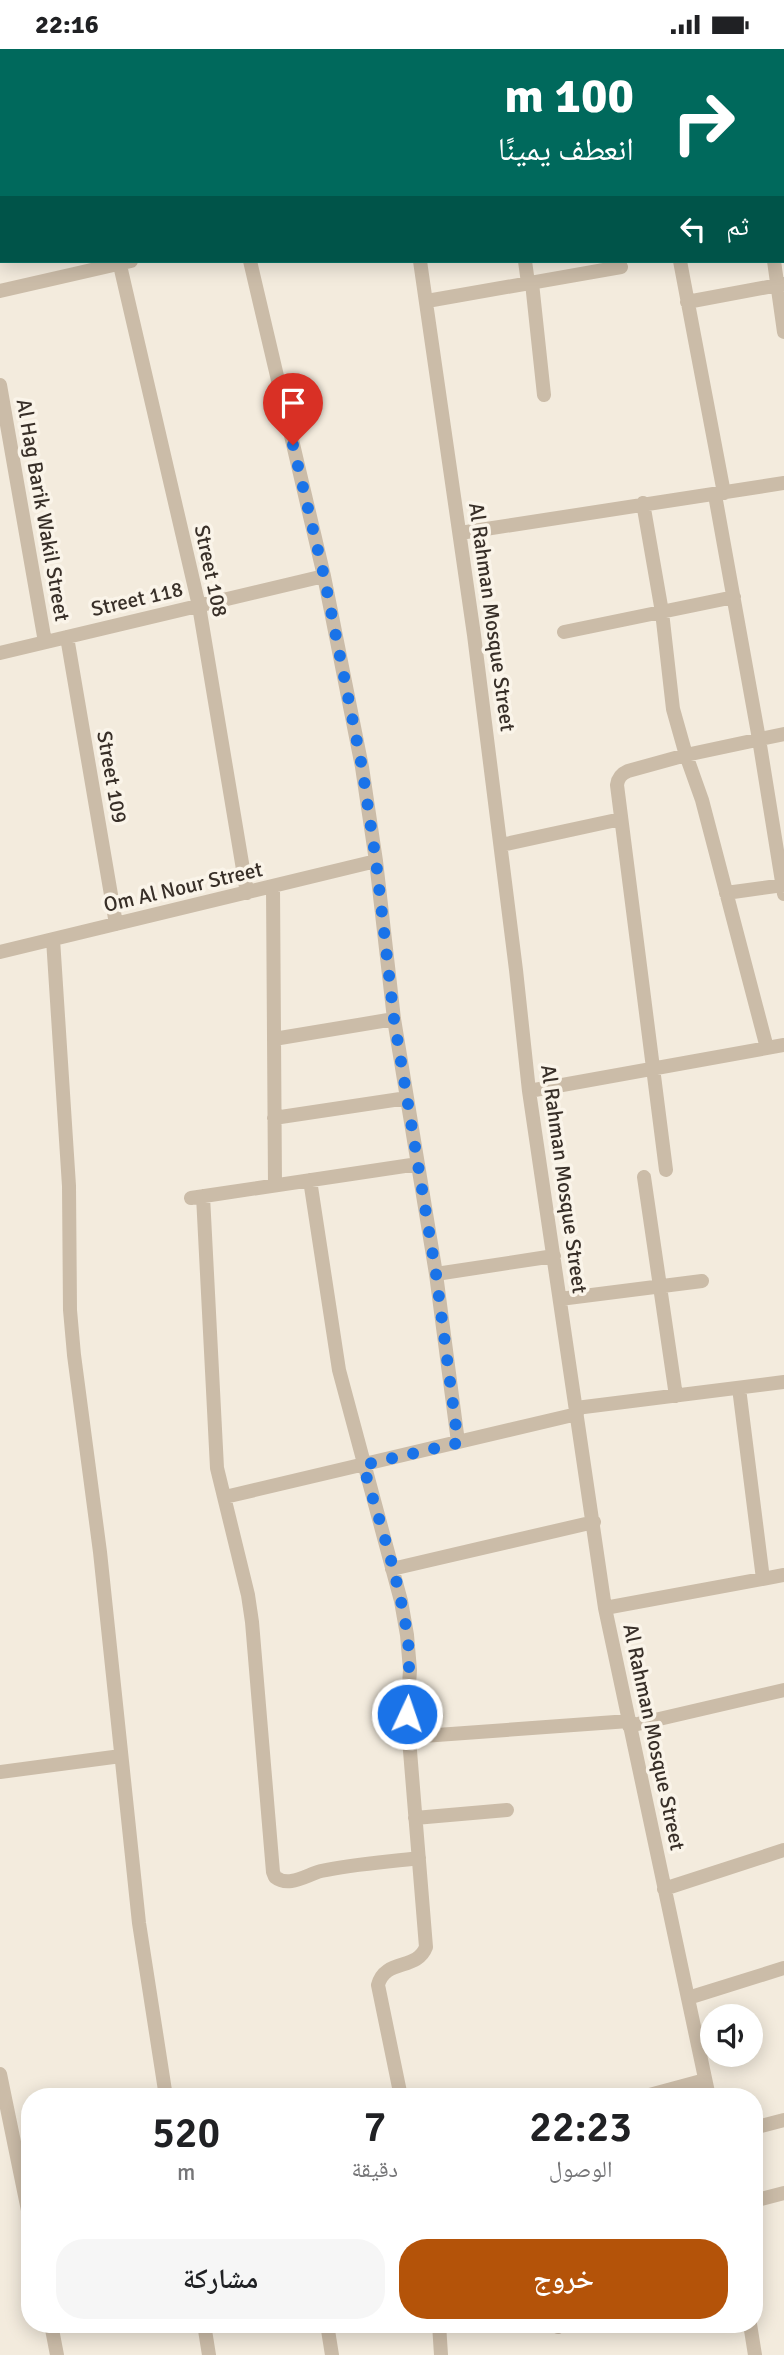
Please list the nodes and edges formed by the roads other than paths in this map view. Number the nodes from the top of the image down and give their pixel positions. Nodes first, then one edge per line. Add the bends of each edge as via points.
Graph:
1 (119, 263) edge
2 (123, 263) edge
3 (250, 263) edge
4 (420, 263) edge
5 (525, 263) edge
6 (680, 263) edge
7 (775, 263) edge
8 (621, 267) dead end
9 (530, 283) junction
10 (781, 284) edge
11 (0, 291) edge
12 (427, 301) junction
13 (687, 302) junction
14 (784, 332) edge
15 (0, 385) edge
16 (544, 395) dead end
17 (784, 483) edge
18 (720, 494) junction
19 (643, 503) junction
20 (460, 533) junction
21 (324, 576) junction
22 (734, 597) junction
23 (199, 606) junction
24 (662, 612) junction
25 (564, 632) dead end
26 (67, 637) junction
27 (46, 642) junction
28 (0, 653) edge
29 (784, 734) edge
30 (759, 739) junction
31 (685, 755) junction
32 (621, 819) junction
33 (501, 845) junction
34 (376, 861) junction
35 (273, 887) junction
36 (783, 888) edge
37 (247, 893) junction
38 (726, 893) junction
39 (116, 924) junction
40 (53, 939) junction
41 (0, 952) edge
42 (394, 1019) junction
43 (274, 1039) junction
44 (784, 1045) edge
45 (767, 1048) junction
46 (653, 1069) junction
47 (529, 1091) junction
48 (407, 1098) junction
49 (274, 1118) junction
50 (418, 1164) junction
51 (666, 1170) dead end
52 (644, 1177) dead end
53 (310, 1180) junction
54 (275, 1185) junction
55 (554, 1256) junction
56 (436, 1274) junction
57 (702, 1281) dead end
58 (660, 1286) junction
59 (560, 1299) junction
60 (784, 1382) edge
61 (739, 1388) junction
62 (676, 1395) junction
63 (577, 1411) junction
64 (458, 1443) junction
65 (363, 1465) junction
66 (225, 1497) junction
67 (594, 1522) junction
68 (392, 1569) junction
69 (784, 1575) edge
70 (762, 1579) junction
71 (605, 1608) junction
72 (784, 1690) edge
73 (629, 1724) junction
74 (409, 1737) junction
75 (121, 1756) junction
76 (0, 1772) edge
77 (507, 1810) dead end
78 (415, 1818) junction
79 (784, 1850) edge
80 (419, 1859) junction
81 (664, 1889) junction
82 (784, 1968) edge
83 (688, 1998) junction
84 (0, 2074) edge
85 (705, 2080) junction
86 (165, 2088) edge
87 (399, 2088) edge
88 (675, 2088) edge
89 (707, 2088) edge
90 (784, 2120) edge
91 (763, 2126) edge
92 (21, 2176) edge
93 (784, 2193) edge
94 (763, 2199) edge
95 (53, 2333) edge
96 (205, 2333) edge
97 (328, 2333) edge
98 (440, 2333) edge
99 (751, 2333) edge
100 (57, 2355) edge
101 (209, 2355) edge
102 (332, 2355) edge
103 (441, 2355) edge
104 (755, 2355) edge

1 - 11 street
2 - 23 street, Street 108
3 - 21 street
4 - 12 street, Al Rahman Mosque Street
5 - 9 street
6 - 13 street
7 - 10 street
8 - 9 street
9 - 12 street
9 - 16 street
10 - 13 street
10 - 14 street
12 - 20 street, Al Rahman Mosque Street
13 - 18 street
15 - 27 street, Al Hag Barik Wakil Street
17 - 18 street
18 - 19 street
18 - 22 street
19 - 20 street
19 - 24 street
20 - 33 street, Al Rahman Mosque Street
21 - 23 street, Street 118
21 - 34 street
22 - 24 street
22 - 30 street
23 - 26 street, Street 118
23 - 37 street, Street 108
24 - 25 street
24 - 31 street via 671,699
26 - 27 street, Street 118
26 - 39 street, Street 109
27 - 28 street, Street 118
29 - 30 street
30 - 31 street
30 - 36 street
31 - 32 street via 622,773 617,785
31 - 38 street via 697,783
32 - 33 street
32 - 46 street
33 - 47 street, Al Rahman Mosque Street
34 - 35 street, Om Al Nour Street
34 - 42 street
35 - 37 street, Om Al Nour Street
35 - 43 street
36 - 38 street
37 - 39 street, Om Al Nour Street
38 - 45 street
39 - 40 street, Om Al Nour Street
40 - 41 street, Om Al Nour Street
40 - 75 street via 69,1186 70,1310
42 - 43 street
42 - 48 street
43 - 49 street
44 - 45 street
45 - 46 street
46 - 47 street
46 - 51 street
47 - 55 street, Al Rahman Mosque Street
48 - 49 street
48 - 50 street
49 - 54 street
50 - 53 street
50 - 56 street
52 - 58 street
53 - 54 street
53 - 65 street via 340,1370
54 - 66 street via 197,1197 218,1468
55 - 56 street
55 - 59 street, Al Rahman Mosque Street
56 - 64 street
57 - 58 street
58 - 59 street
58 - 62 street
59 - 63 street, Al Rahman Mosque Street
60 - 61 street
61 - 62 street
61 - 70 street
62 - 63 street
63 - 64 street
63 - 67 street, Al Rahman Mosque Street
64 - 65 street
65 - 66 street
65 - 68 street
66 - 80 street via 252,1622 275,1877 296,1880 329,1870
67 - 68 street
67 - 71 street, Al Rahman Mosque Street
68 - 74 street via 407,1635
69 - 70 street
70 - 71 street
71 - 73 street, Al Rahman Mosque Street
72 - 73 street
73 - 74 street
73 - 81 street, Al Rahman Mosque Street
74 - 78 street
75 - 76 street
75 - 86 street via 139,1923
77 - 78 street
78 - 80 street
79 - 81 street
80 - 87 street via 426,1947 419,1958 385,1971 378,1985
81 - 83 street, Al Rahman Mosque Street
82 - 83 street
83 - 85 street, Al Rahman Mosque Street
84 - 92 street
85 - 88 street
85 - 89 street, Al Rahman Mosque Street
90 - 91 street
93 - 94 street
95 - 100 street
96 - 101 street
97 - 102 street
98 - 103 street
99 - 104 street

